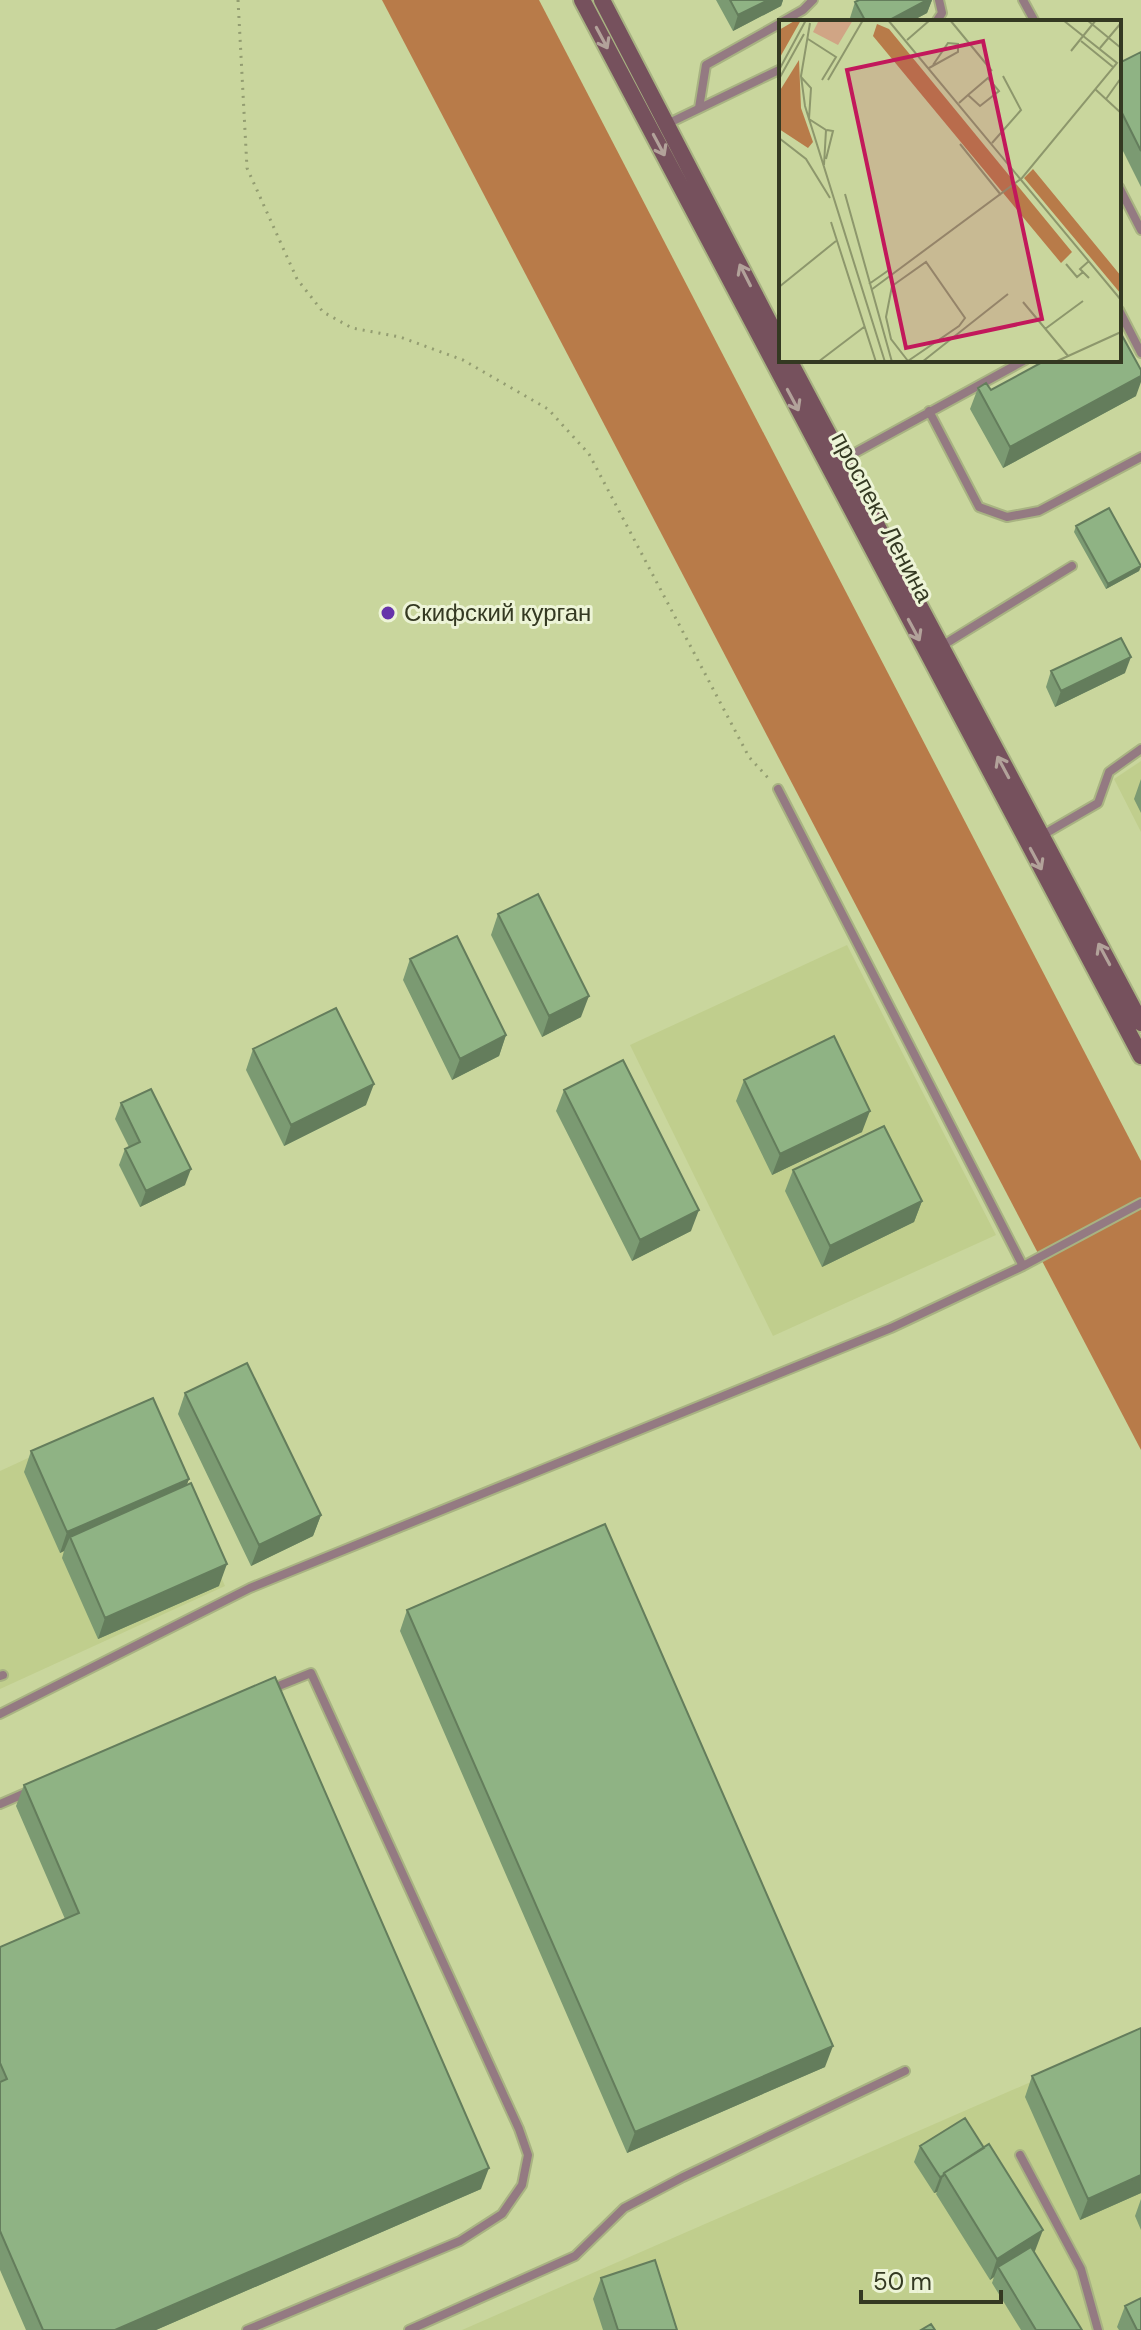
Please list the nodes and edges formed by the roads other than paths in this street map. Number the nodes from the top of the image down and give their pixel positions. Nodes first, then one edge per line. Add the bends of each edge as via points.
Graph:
1 (582, 0) edge
2 (602, 0) edge
3 (813, 0) edge
4 (939, 0) edge
5 (1023, 0) edge
6 (786, 20) edge
7 (937, 20) edge
8 (1034, 20) edge
9 (779, 24) edge
10 (779, 70) edge
11 (699, 108) junction
12 (666, 124) junction
13 (1121, 191) edge
14 (1141, 230) edge
15 (1121, 314) edge
16 (779, 341) edge
17 (1141, 353) edge
18 (790, 362) edge
19 (1021, 362) edge
20 (929, 411) junction
21 (1141, 457) edge
22 (841, 460) junction
23 (1072, 566) dead end
24 (939, 647) junction
25 (1141, 749) edge
26 (778, 789) road end
27 (1040, 836) junction
28 (1141, 1023) edge
29 (1141, 1056) edge
30 (1141, 1203) edge
31 (1023, 1266) junction
32 (269, 1691) edge
33 (0, 1714) edge
34 (42, 1786) edge
35 (0, 1804) edge
36 (905, 2071) dead end
37 (1020, 2155) dead end
38 (247, 2330) edge
39 (409, 2330) edge
40 (1098, 2330) edge

1 -> 29 main road, проспект Ленина
2 - 12 main road
3 - 6 lane
4 - 7 lane via 942,13
5 - 8 lane
9 - 11 lane via 706,65
10 - 11 lane
11 - 12 lane
16 -> 12 main road
13 - 14 lane
15 - 17 lane
18 - 22 main road, проспект Ленина
19 - 20 lane
20 - 21 lane via 979,507 1007,517 1039,511
20 - 22 lane
22 - 24 main road, проспект Ленина
23 - 24 lane
27 -> 24 main road, проспект Ленина
25 - 27 lane via 1109,772 1098,803
26 - 31 lane
28 -> 27 main road, проспект Ленина
30 - 31 lane
31 - 33 lane via 891,1328 250,1588
32 - 38 lane via 311,1673 528,2155 522,2185 502,2214 460,2241
34 - 35 lane
36 - 39 lane via 624,2208 575,2256
37 - 40 lane via 1081,2269

